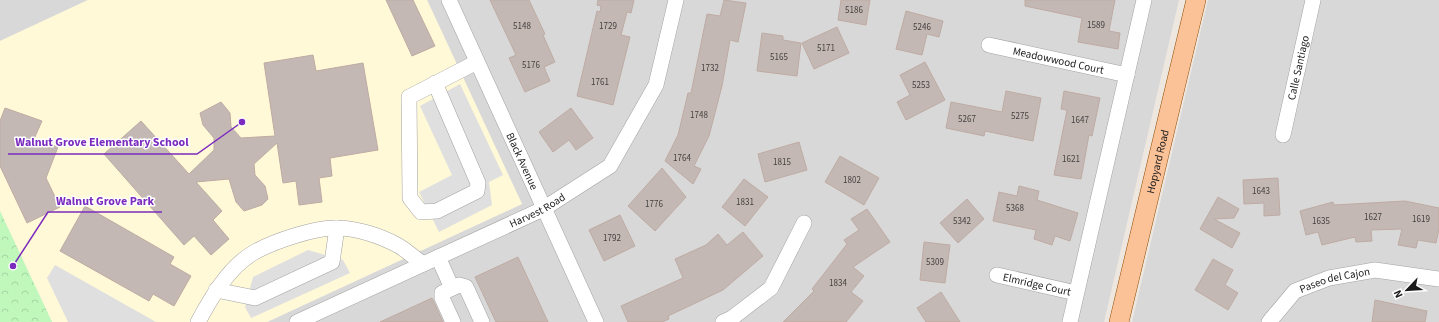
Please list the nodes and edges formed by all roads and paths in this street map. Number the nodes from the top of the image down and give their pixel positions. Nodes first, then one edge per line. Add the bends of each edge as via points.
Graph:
1 (449, 0) edge
2 (676, 0) edge
3 (1144, 0) edge
4 (1196, 0) edge
5 (1313, 0) edge
6 (989, 45) dead end
7 (477, 62) junction
8 (1127, 75) junction
9 (435, 83) junction
10 (1283, 135) dead end
11 (543, 209) junction
12 (804, 223) dead end
13 (337, 228) junction
14 (438, 257) junction
15 (423, 264) junction
16 (997, 274) dead end
17 (1439, 279) edge
18 (452, 288) junction
19 (216, 290) junction
20 (1076, 293) junction
21 (198, 322) edge
22 (297, 322) edge
23 (453, 322) edge
24 (482, 322) edge
25 (596, 322) edge
26 (723, 322) edge
27 (1070, 322) edge
28 (1119, 322) edge
29 (1268, 322) edge

1 - 7 street, Black Avenue
2 - 11 street, Harvest Road via 656,85 610,166
3 - 8 street
4 - 28 main road, Hopyard Road
5 - 10 street, Calle Santiago
6 - 8 street, Meadowwood Court
7 - 9 street
7 - 11 street, Black Avenue
8 - 20 street
9 - 9 street via 409,98 410,198 421,212 436,211 477,191 478,183
11 - 14 street, Harvest Road
11 - 25 street, Black Avenue
12 - 26 street via 771,288
13 - 15 street via 367,233 398,246
13 - 19 street via 279,241 252,254 230,273
13 - 19 street via 332,262 256,298
14 - 15 street, Harvest Road
14 - 18 street
15 - 22 street, Harvest Road
16 - 20 street, Elmridge Court
17 - 29 street, Paseo del Cajon via 1375,270 1329,278 1295,291
18 - 23 street via 442,293 442,298
18 - 24 street via 459,285 466,287
19 - 21 street
20 - 27 street

